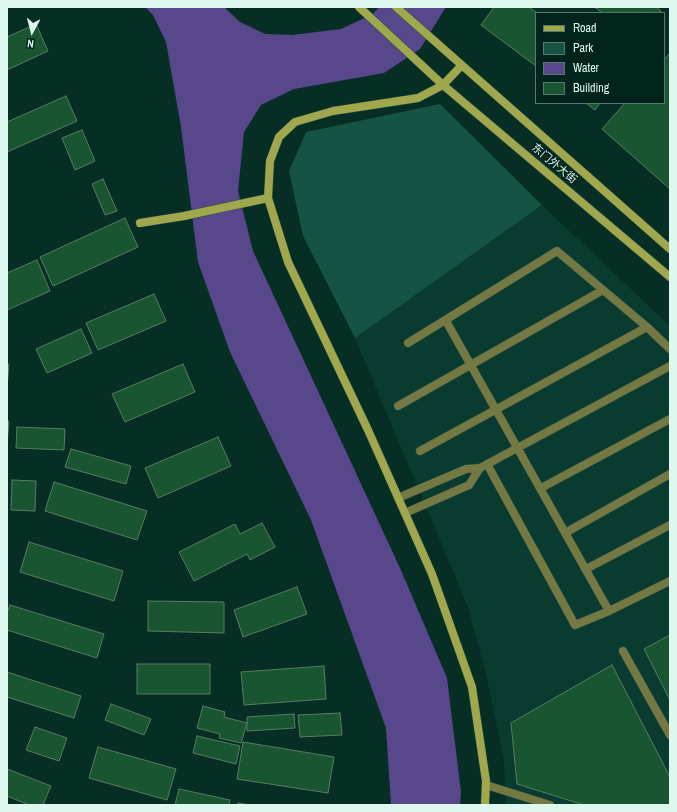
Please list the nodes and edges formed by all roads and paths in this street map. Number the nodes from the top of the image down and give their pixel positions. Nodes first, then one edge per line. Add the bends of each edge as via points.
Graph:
1 (359, 7) edge
2 (396, 7) edge
3 (461, 66) junction
4 (443, 85) junction
5 (264, 199) junction
6 (140, 223) dead end
7 (670, 249) edge
8 (670, 277) edge
9 (603, 290) junction
10 (446, 321) junction
11 (647, 327) junction
12 (408, 343) dead end
13 (670, 349) edge
14 (471, 366) junction
15 (670, 366) edge
16 (398, 406) dead end
17 (496, 409) junction
18 (670, 419) edge
19 (518, 448) junction
20 (420, 451) dead end
21 (483, 466) junction
22 (670, 474) edge
23 (541, 488) junction
24 (398, 498) junction
25 (405, 513) junction
26 (670, 525) edge
27 (565, 533) junction
28 (586, 569) junction
29 (670, 581) edge
30 (609, 611) junction
31 (623, 651) dead end
32 (670, 735) edge
33 (486, 785) junction
34 (486, 805) edge
35 (550, 805) edge

1 - 4 street, 东门外大街
2 - 3 street, 东门外大街
3 - 4 street
3 - 7 street, 东门外大街
4 - 5 street via 418,98 333,111 295,122 279,137 270,161
4 - 8 street, 东门外大街
5 - 6 street
5 - 24 street via 288,262
9 - 10 street via 557,251
9 - 11 street
9 - 14 street
10 - 12 street
10 - 14 street
11 - 13 street
11 - 17 street
14 - 16 street
14 - 17 street
15 - 19 street
17 - 19 street
17 - 20 street
18 - 23 street
19 - 21 street
19 - 23 street
21 - 24 street via 464,470
21 - 25 street via 469,485
21 - 30 street via 575,625
22 - 27 street
23 - 27 street
24 - 25 street
25 - 33 street via 432,574 472,688
26 - 28 street
27 - 28 street
28 - 30 street
29 - 30 street
31 - 32 street
33 - 34 street
33 - 35 street

